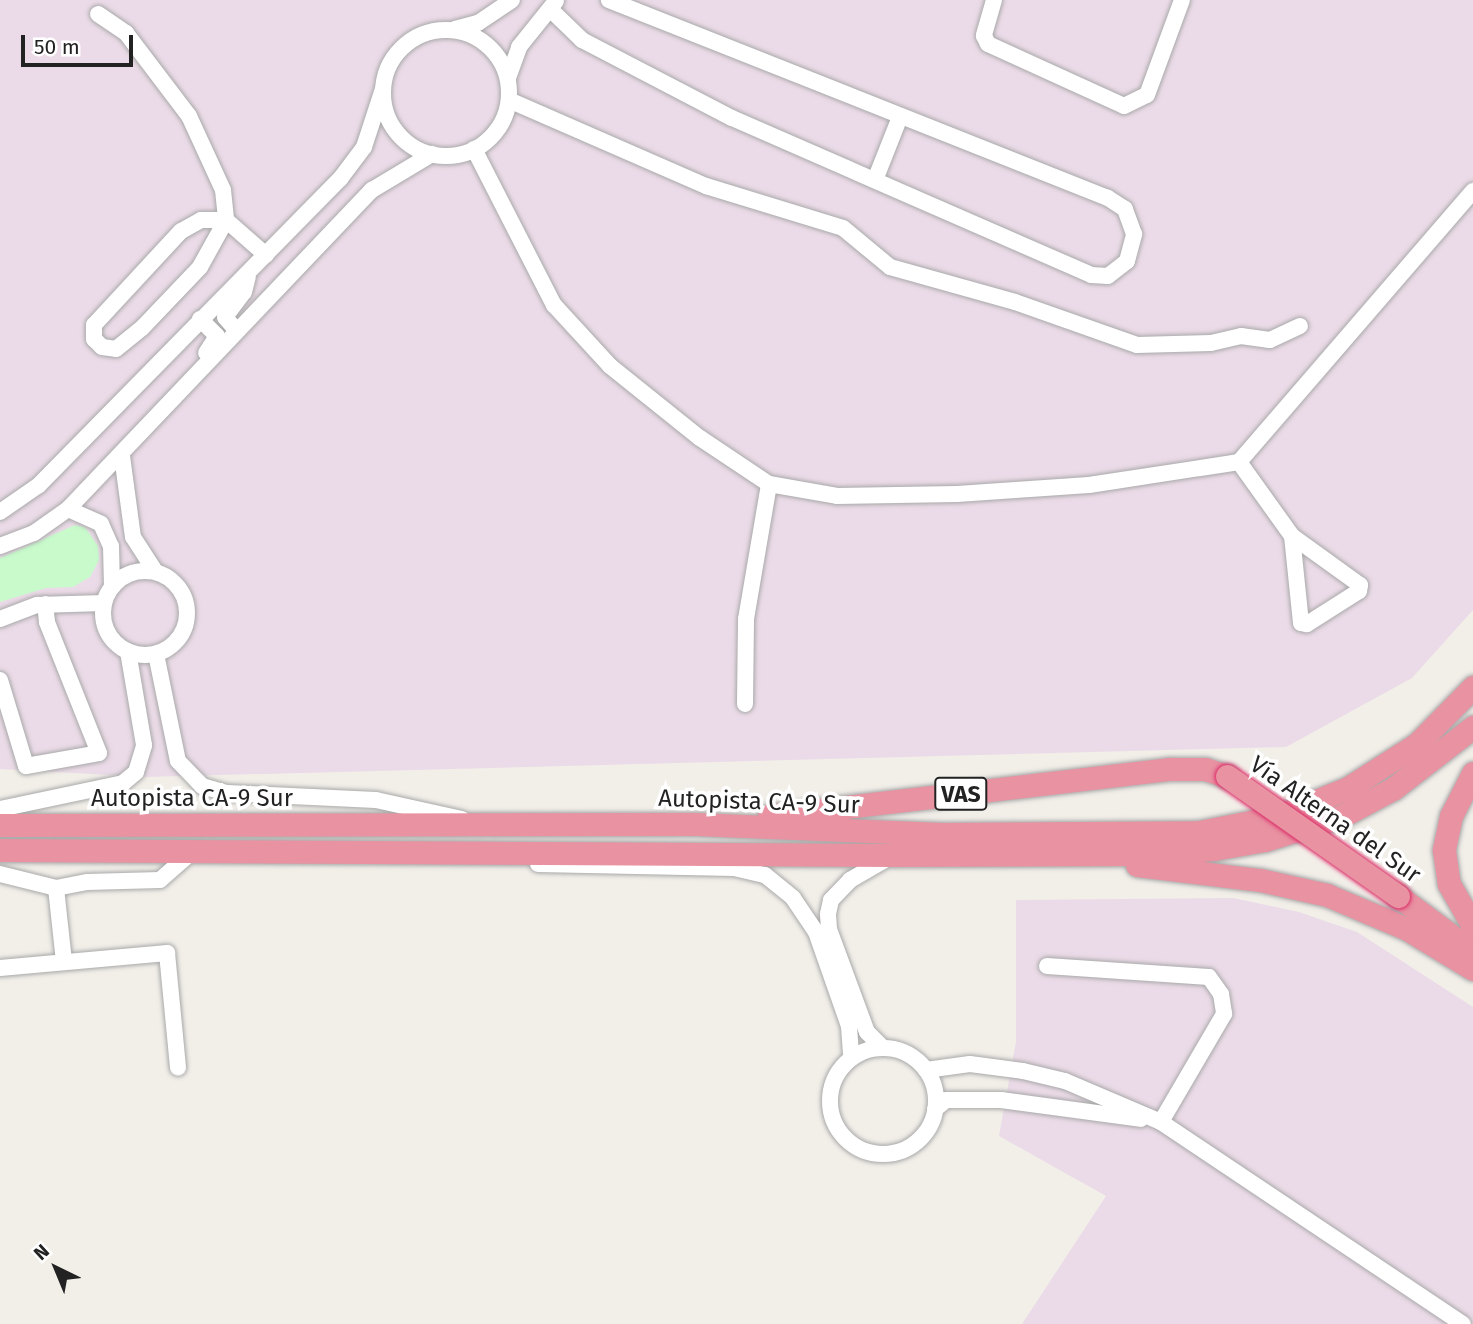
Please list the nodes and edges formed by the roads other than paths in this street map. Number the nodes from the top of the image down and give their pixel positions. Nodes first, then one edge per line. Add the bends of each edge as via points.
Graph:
1 (512, 0) edge
2 (609, 0) edge
3 (994, 0) edge
4 (1182, 0) edge
5 (553, 4) edge
6 (97, 14) dead end
7 (453, 29) junction
8 (508, 78) junction
9 (383, 89) junction
10 (509, 100) junction
11 (900, 117) junction
12 (474, 149) junction
13 (432, 155) junction
14 (876, 180) junction
15 (1473, 191) edge
16 (226, 220) junction
17 (266, 255) junction
18 (248, 273) junction
19 (200, 319) junction
20 (1300, 327) dead end
21 (237, 331) junction
22 (182, 391) junction
23 (122, 456) junction
24 (1238, 462) junction
25 (769, 484) junction
26 (68, 509) junction
27 (0, 512) edge
28 (1292, 537) junction
29 (0, 546) edge
30 (155, 571) junction
31 (112, 587) junction
32 (104, 603) junction
33 (45, 604) junction
34 (0, 620) edge
35 (128, 651) junction
36 (156, 654) junction
37 (0, 680) edge
38 (1473, 687) edge
39 (745, 704) dead end
40 (1473, 727) edge
41 (1473, 773) edge
42 (0, 809) edge
43 (695, 824) junction
44 (0, 825) edge
45 (485, 827) junction
46 (0, 850) edge
47 (193, 851) junction
48 (504, 852) junction
49 (1106, 854) junction
50 (893, 855) junction
51 (0, 874) edge
52 (56, 888) junction
53 (1473, 926) edge
54 (1473, 952) edge
55 (64, 962) junction
56 (1046, 966) dead end
57 (0, 968) edge
58 (1473, 970) edge
59 (883, 1048) junction
60 (851, 1058) junction
61 (178, 1067) dead end
62 (926, 1070) junction
63 (935, 1109) junction
64 (1161, 1122) junction
65 (1463, 1324) edge

1 - 7 street via 478,23
2 - 11 street
3 - 4 street via 984,36 988,44 1124,106 1147,95
5 - 8 street via 519,47
5 - 14 street via 594,46 732,118
6 - 16 street via 126,33 189,116 223,190
7 - 8 street via 488,45
7 - 9 street via 427,32 405,44 389,65
8 - 10 street
9 - 13 street via 385,111 396,131 412,146
9 - 17 street via 364,147 340,179
10 - 12 street via 503,120
10 - 20 street via 706,186 843,228 890,267 1015,302 1137,345 1211,343 1241,335 1270,340
11 - 14 street
11 - 14 street via 1108,198 1125,209 1134,234 1127,261 1108,276 1091,275
12 - 13 street
12 - 25 street via 554,306 610,366 700,438
13 - 21 street via 399,170 372,190
15 - 24 street
16 - 16 street via 201,267 142,328 116,349 102,347 94,339 94,325 181,231 201,220
16 - 17 street
17 - 18 street
18 - 19 street
18 - 21 street via 244,292 225,317
19 - 22 street via 217,336
19 - 27 street via 38,485
21 - 22 street
22 - 23 street
23 - 26 street
23 - 30 street via 133,537
24 - 25 street via 1089,485 957,494 837,496
24 - 28 street
25 - 39 street via 746,619
26 - 29 street via 34,533
26 - 31 street via 102,524 111,546
28 - 28 street via 1301,623 1307,624 1359,591 1360,585
30 - 31 street via 131,573
30 - 36 street via 181,589 187,612 181,635
31 - 32 street
32 - 33 street
32 - 35 street via 107,632
33 - 34 street
33 - 37 street via 47,622 99,753 26,766
35 - 36 street
35 - 42 street via 144,745 136,772 123,783
36 - 45 street via 178,761 202,786 227,793 376,800 429,809
38 - 43 highway, Autopista CA-9 Sur via 1417,744 1387,766 1313,804 1231,827 1086,836
40 - 49 highway, Autopista CA-9 Sur via 1394,788 1342,816 1265,840 1213,849
41 - 53 highway via 1451,816 1444,850 1449,884
43 - 45 highway, Autopista CA-9 Sur
43 - 54 highway, Vía Alterna del Sur / VAS, bridge via 1170,769 1205,769 1227,776
44 - 45 highway, Autopista CA-9 Sur
46 - 47 highway, Autopista CA-9 Sur
47 - 48 highway, Autopista CA-9 Sur
47 - 52 street via 160,880 86,882
48 - 50 highway, Autopista CA-9 Sur
48 - 60 street via 521,864 734,867 765,875 793,898 816,932 849,1026
49 - 50 highway, Autopista CA-9 Sur
49 - 58 highway, Vía Alterna del Sur via 1136,865 1260,880 1327,895 1407,929
50 - 59 street via 850,880 831,900 828,914 867,1032
51 - 52 street
52 - 55 street
55 - 57 street
55 - 61 street via 167,953
56 - 64 street via 1209,978 1221,994 1224,1014
59 - 60 street
59 - 62 street via 900,1050
60 - 63 street via 832,1086 829,1103 842,1135 855,1146 888,1153 905,1149 929,1125
62 - 63 street via 934,1089
62 - 64 street via 970,1064 1023,1070 1065,1081
63 - 64 street via 946,1100 1001,1100
64 - 65 street

